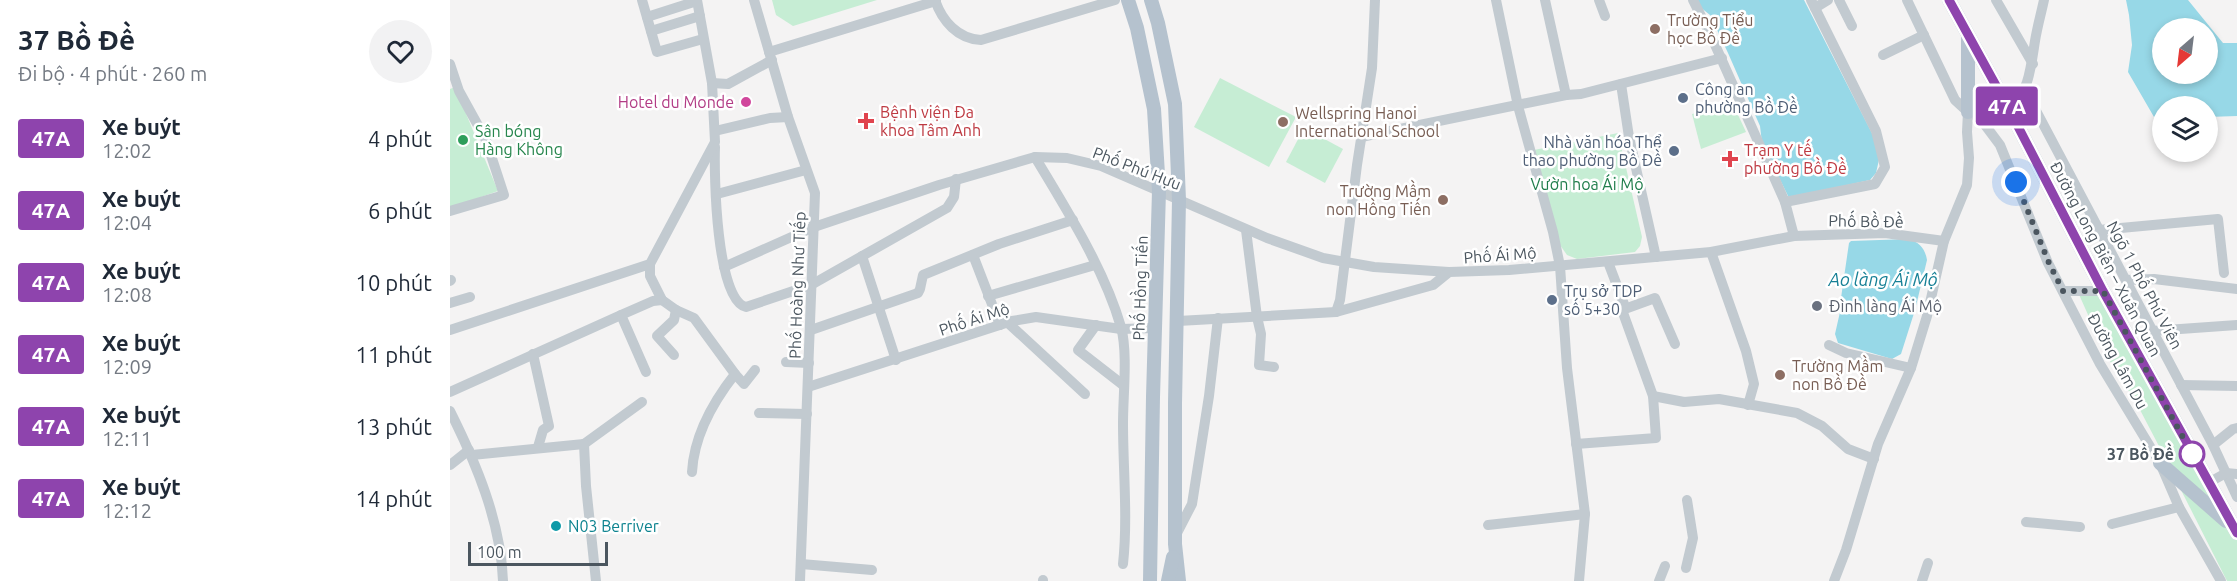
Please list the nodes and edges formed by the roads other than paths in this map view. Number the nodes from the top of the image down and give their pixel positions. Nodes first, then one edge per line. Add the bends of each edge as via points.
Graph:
1 (642, 0) edge
2 (697, 0) edge
3 (754, 0) edge
4 (1115, 0) edge
5 (1128, 0) edge
6 (1150, 0) edge
7 (1375, 0) edge
8 (1496, 0) edge
9 (1545, 0) edge
10 (1599, 0) edge
11 (1693, 0) edge
12 (1828, 0) edge
13 (1839, 0) edge
14 (1907, 0) edge
15 (1948, 0) edge
16 (1996, 0) edge
17 (2044, 0) edge
18 (935, 1) edge
19 (1813, 4) edge
20 (700, 16) junction
21 (1605, 16) dead end
22 (647, 17) junction
23 (1852, 26) dead end
24 (651, 32) junction
25 (1968, 34) junction
26 (1924, 35) junction
27 (703, 39) junction
28 (1883, 55) dead end
29 (771, 56) junction
30 (1722, 58) junction
31 (450, 63) edge
32 (2032, 64) junction
33 (712, 83) junction
34 (1621, 84) junction
35 (2024, 88) junction
36 (1566, 95) junction
37 (1518, 106) junction
38 (2008, 107) junction
39 (1968, 112) junction
40 (788, 117) junction
41 (715, 137) junction
42 (1361, 137) junction
43 (1035, 157) junction
44 (807, 170) junction
45 (956, 179) junction
46 (1159, 191) junction
47 (717, 194) junction
48 (1179, 200) junction
49 (1785, 202) junction
50 (450, 211) edge
51 (1073, 220) junction
52 (814, 227) junction
53 (1246, 230) junction
54 (2099, 230) junction
55 (1794, 236) junction
56 (1944, 242) junction
57 (1711, 252) junction
58 (973, 255) junction
59 (862, 256) junction
60 (1656, 257) junction
61 (1608, 262) junction
62 (1344, 263) junction
63 (650, 264) junction
64 (1095, 265) junction
65 (1560, 266) junction
66 (724, 267) junction
67 (1449, 272) junction
68 (2224, 273) dead end
69 (2126, 280) junction
70 (811, 285) junction
71 (2237, 289) edge
72 (2063, 291) junction
73 (2103, 291) junction
74 (988, 296) junction
75 (470, 297) dead end
76 (662, 300) junction
77 (450, 303) edge
78 (880, 307) junction
79 (676, 310) junction
80 (1622, 310) junction
81 (1336, 312) junction
82 (621, 315) junction
83 (1257, 317) junction
84 (1218, 318) junction
85 (1178, 321) junction
86 (1004, 324) junction
87 (1096, 325) junction
88 (2237, 325) edge
89 (1155, 328) junction
90 (1122, 329) junction
91 (450, 330) edge
92 (811, 330) junction
93 (2152, 331) junction
94 (1675, 344) dead end
95 (1829, 345) dead end
96 (532, 354) junction
97 (674, 355) dead end
98 (896, 360) junction
99 (786, 362) dead end
100 (809, 363) junction
101 (1274, 367) dead end
102 (1911, 368) junction
103 (755, 370) dead end
104 (646, 372) dead end
105 (735, 374) junction
106 (1123, 385) junction
107 (2181, 385) junction
108 (2237, 386) edge
109 (808, 387) junction
110 (450, 392) edge
111 (1085, 394) dead end
112 (1653, 396) junction
113 (642, 402) dead end
114 (1748, 405) junction
115 (450, 411) edge
116 (759, 413) dead end
117 (807, 414) junction
118 (2237, 428) edge
119 (584, 444) junction
120 (1576, 444) junction
121 (2213, 445) junction
122 (538, 447) junction
123 (470, 452) junction
124 (1874, 459) junction
125 (2160, 464) junction
126 (450, 465) edge
127 (692, 472) dead end
128 (2231, 473) edge
129 (2208, 483) junction
130 (2237, 497) edge
131 (1687, 500) dead end
132 (2179, 507) junction
133 (1585, 514) junction
134 (2026, 522) dead end
135 (2112, 524) dead end
136 (1488, 525) dead end
137 (2080, 527) dead end
138 (2236, 531) edge
139 (1175, 540) junction
140 (1151, 544) junction
141 (1928, 563) dead end
142 (801, 564) junction
143 (1123, 564) dead end
144 (1665, 566) dead end
145 (1686, 568) dead end
146 (872, 570) dead end
147 (503, 581) edge
148 (596, 581) edge
149 (800, 581) edge
150 (1150, 581) edge
151 (1160, 581) edge
152 (1168, 581) edge
153 (1179, 581) edge
154 (1579, 581) edge
155 (1659, 581) edge
156 (1834, 581) edge
157 (1922, 581) edge
158 (2221, 581) edge

1 - 22 street
2 - 20 street
2 - 22 street
3 - 29 street, Phố Hoàng Như Tiếp
4 - 18 street via 981,40 954,30
5 - 46 main road, Phố Hồng Tiến via 1154,109
6 - 48 main road via 1174,104
7 - 42 street via 1372,68
8 - 37 street
9 - 36 street
10 - 21 street
11 - 30 street
12 - 19 street
13 - 23 street
14 - 26 street, Đường Lâm Du
15 - 25 main road, Đường Long Biên – Xuân Quan
16 - 32 street
17 - 32 street
18 - 29 street
19 - 49 street via 1876,131 1886,167 1875,183
20 - 24 street
20 - 27 street
22 - 24 street
24 - 27 street via 657,52
25 - 38 main road, Đường Long Biên – Xuân Quan
25 - 39 main road
26 - 28 street
26 - 39 street, Đường Lâm Du via 1955,100
27 - 33 street
29 - 33 street via 728,84
29 - 40 street, Phố Hoàng Như Tiếp
30 - 34 street
30 - 49 street
31 - 50 street via 459,91 486,140 504,195
32 - 35 street
33 - 41 street
34 - 36 street
34 - 60 street
35 - 38 street
35 - 54 street, Ngõ 1 Phố Phú Viên
36 - 37 street
37 - 42 street
37 - 65 street
38 - 73 main road, Đường Long Biên – Xuân Quan
39 - 56 street via 1967,185
39 - 72 street, Đường Lâm Du via 1979,117 2000,145
40 - 41 street via 770,118
40 - 44 street, Phố Hoàng Như Tiếp
41 - 47 street
41 - 63 street
42 - 62 street
43 - 45 street, Phố Phú Hựu
43 - 46 street, Phố Phú Hựu via 1067,158 1101,166
43 - 51 street
44 - 47 street
44 - 52 street, Phố Hoàng Như Tiếp via 815,193
45 - 52 street, Phố Phú Hựu
45 - 59 street via 954,197 947,208
46 - 48 street, Phố Phú Hựu
46 - 89 main road, Phố Hồng Tiến
47 - 66 street via 717,230
48 - 53 street, Phố Phú Hựu
48 - 85 main road
49 - 55 street
51 - 58 street
51 - 64 street
52 - 66 street, Phố Phú Hựu
52 - 70 street, Phố Hoàng Như Tiếp
53 - 62 street, Phố Phú Hựu
53 - 83 street
54 - 68 street via 2218,219
54 - 69 street, Ngõ 1 Phố Phú Viên
55 - 56 street, Phố Bồ Đề via 1886,233
55 - 57 street, Phố Ái Mộ
56 - 102 street
57 - 60 street, Phố Ái Mộ
57 - 114 street via 1754,384
58 - 74 street
58 - 78 street via 923,274 919,292
59 - 70 street
59 - 78 street
60 - 61 street, Phố Ái Mộ
61 - 65 street, Phố Ái Mộ
61 - 80 street via 1624,304
62 - 67 street, Phố Phú Hựu
62 - 81 street
63 - 76 street via 650,276
63 - 91 street
64 - 74 street
64 - 90 street
65 - 67 street, Phố Ái Mộ
65 - 120 street
66 - 70 street via 734,298 741,306
67 - 81 street, Phố Ái Mộ via 1433,285
69 - 71 street via 2154,279
69 - 93 street, Ngõ 1 Phố Phú Viên
70 - 92 street, Phố Hoàng Như Tiếp
72 - 73 street
72 - 125 street, Đường Lâm Du via 2100,364
73 - 129 main road, Đường Long Biên – Xuân Quan
74 - 86 street
75 - 77 street
76 - 79 street
76 - 82 street
78 - 92 street
78 - 98 street
79 - 97 street via 674,320 657,336
79 - 105 street via 694,318
80 - 94 street via 1655,298
80 - 112 street
81 - 83 street, Phố Ái Mộ
82 - 96 street
82 - 104 street
83 - 84 street, Phố Ái Mộ
83 - 101 street via 1262,334 1259,365
84 - 85 street, Phố Ái Mộ
84 - 139 street via 1192,504
85 - 139 main road
86 - 87 street, Phố Ái Mộ via 1036,317
86 - 98 street, Phố Ái Mộ
86 - 111 street
87 - 90 street, Phố Ái Mộ
87 - 106 street via 1078,350
88 - 93 street
89 - 90 street, Phố Ái Mộ
89 - 140 main road, Phố Hồng Tiến
90 - 106 street
92 - 100 street, Phố Hoàng Như Tiếp
93 - 107 street, Ngõ 1 Phố Phú Viên
95 - 102 street via 1846,353
96 - 110 street
96 - 122 street via 549,426 543,430
98 - 109 street, Phố Ái Mộ
99 - 100 street
100 - 109 street, Phố Hoàng Như Tiếp
102 - 124 street
103 - 105 street via 744,384
105 - 127 street via 710,407
106 - 143 street
107 - 108 street
107 - 121 street, Ngõ 1 Phố Phú Viên
109 - 117 street, Phố Hoàng Như Tiếp
112 - 114 street via 1684,402 1719,399
112 - 120 street via 1656,438
113 - 119 street
114 - 124 street via 1797,414 1822,426 1848,449
115 - 123 street
116 - 117 street
117 - 142 street, Phố Hoàng Như Tiếp
118 - 121 street
119 - 122 street
119 - 148 street
120 - 133 street
121 - 128 street, Ngõ 1 Phố Phú Viên
122 - 123 street
123 - 126 street
123 - 147 street via 495,531
124 - 156 street
125 - 132 street, Đường Lâm Du
125 - 138 main road
128 - 129 street
128 - 130 street, Ngõ 1 Phố Phú Viên
129 - 138 main road, Đường Long Biên – Xuân Quan
131 - 145 street via 1693,538
132 - 135 street
132 - 158 street, Đường Lâm Du
133 - 136 street
133 - 154 street
134 - 137 street
139 - 152 main road
139 - 153 main road
140 - 150 main road, Phố Hồng Tiến
140 - 151 main road
141 - 157 street
142 - 146 street
142 - 149 street, Phố Hoàng Như Tiếp
144 - 155 street

